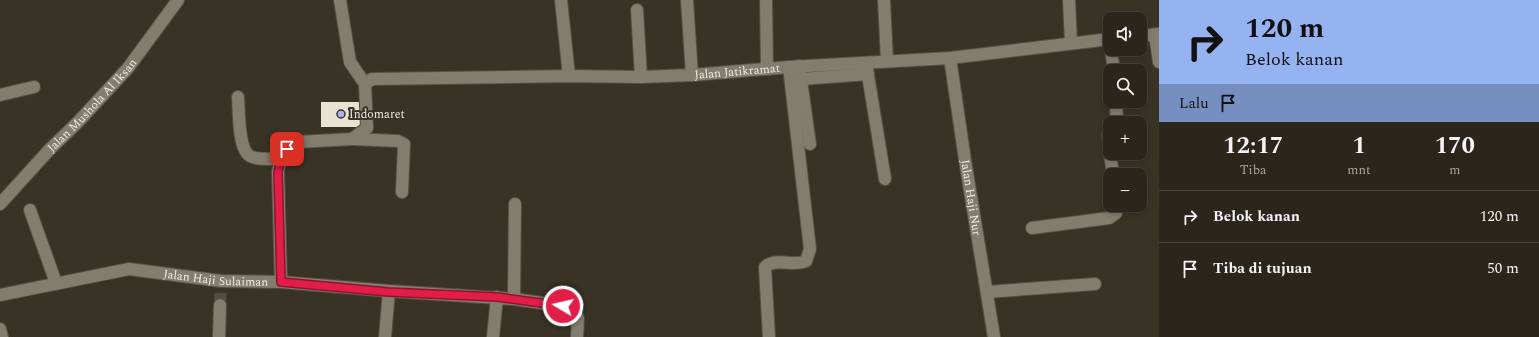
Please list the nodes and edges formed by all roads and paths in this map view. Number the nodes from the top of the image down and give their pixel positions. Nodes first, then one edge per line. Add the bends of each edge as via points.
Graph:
1 (178, 0) edge
2 (340, 0) edge
3 (561, 0) edge
4 (687, 0) edge
5 (766, 0) edge
6 (884, 0) edge
7 (1069, 0) edge
8 (637, 10) dead end
9 (1157, 34) edge
10 (1147, 35) edge
11 (1103, 40) edge
12 (1071, 43) junction
13 (950, 58) junction
14 (887, 61) junction
15 (1159, 62) edge
16 (794, 67) junction
17 (867, 68) junction
18 (767, 69) junction
19 (692, 75) junction
20 (569, 76) junction
21 (641, 77) junction
22 (801, 79) junction
23 (365, 84) junction
24 (34, 87) dead end
25 (0, 95) edge
26 (238, 97) dead end
27 (352, 139) junction
28 (810, 144) dead end
29 (281, 159) junction
30 (885, 179) dead end
31 (402, 192) dead end
32 (0, 204) edge
33 (515, 204) dead end
34 (30, 210) dead end
35 (1116, 212) edge
36 (1032, 228) dead end
37 (281, 282) junction
38 (56, 283) junction
39 (1095, 284) dead end
40 (388, 292) junction
41 (987, 292) junction
42 (0, 295) edge
43 (497, 297) junction
44 (514, 299) junction
45 (220, 305) tunnel mouth
46 (0, 329) edge
47 (2, 337) edge
48 (219, 337) edge
49 (385, 337) edge
50 (493, 337) edge
51 (577, 337) edge
52 (769, 337) edge
53 (994, 337) edge

1 - 32 street, Jalan Mushola Al Iksan via 128,68
2 - 23 street via 350,62
3 - 20 street
4 - 19 street
5 - 18 street
6 - 14 street
7 - 12 street
8 - 21 street
9 - 10 street
9 - 15 street
11 - 12 street, Jalan Jatikramat
12 - 13 street, Jalan Jatikramat
13 - 14 street, Jalan Jatikramat
13 - 41 street, Jalan Haji Nur via 964,160
14 - 17 street, Jalan Jatikramat
16 - 17 street, Jalan Jatikramat
16 - 18 street, Jalan Jatikramat
16 - 22 street
16 - 52 street via 810,249 806,261 802,263 786,262 765,267
17 - 22 street
17 - 30 street
18 - 19 street, Jalan Jatikramat
19 - 21 street, Jalan Jatikramat
20 - 21 street, Jalan Jatikramat
20 - 23 street, Jalan Jatikramat via 372,79
22 - 28 street
23 - 27 street via 367,128
24 - 25 street
26 - 29 street via 242,142 246,153 252,157
27 - 29 street via 298,142 287,149
27 - 31 street via 398,141 404,144
29 - 37 street via 278,172
33 - 44 street
34 - 38 street
35 - 36 street via 1109,218
37 - 38 street, Jalan Haji Sulaiman via 221,280 129,269
37 - 40 street, Jalan Haji Sulaiman
38 - 42 street, Jalan Haji Sulaiman
39 - 41 street
40 - 43 street, Jalan Haji Sulaiman
40 - 49 street
41 - 53 street, Jalan Haji Nur
43 - 44 street, Jalan Haji Sulaiman
43 - 50 street
44 - 51 street, Jalan Haji Sulaiman via 563,306 573,310 578,318
45 - 48 street
46 - 47 street

